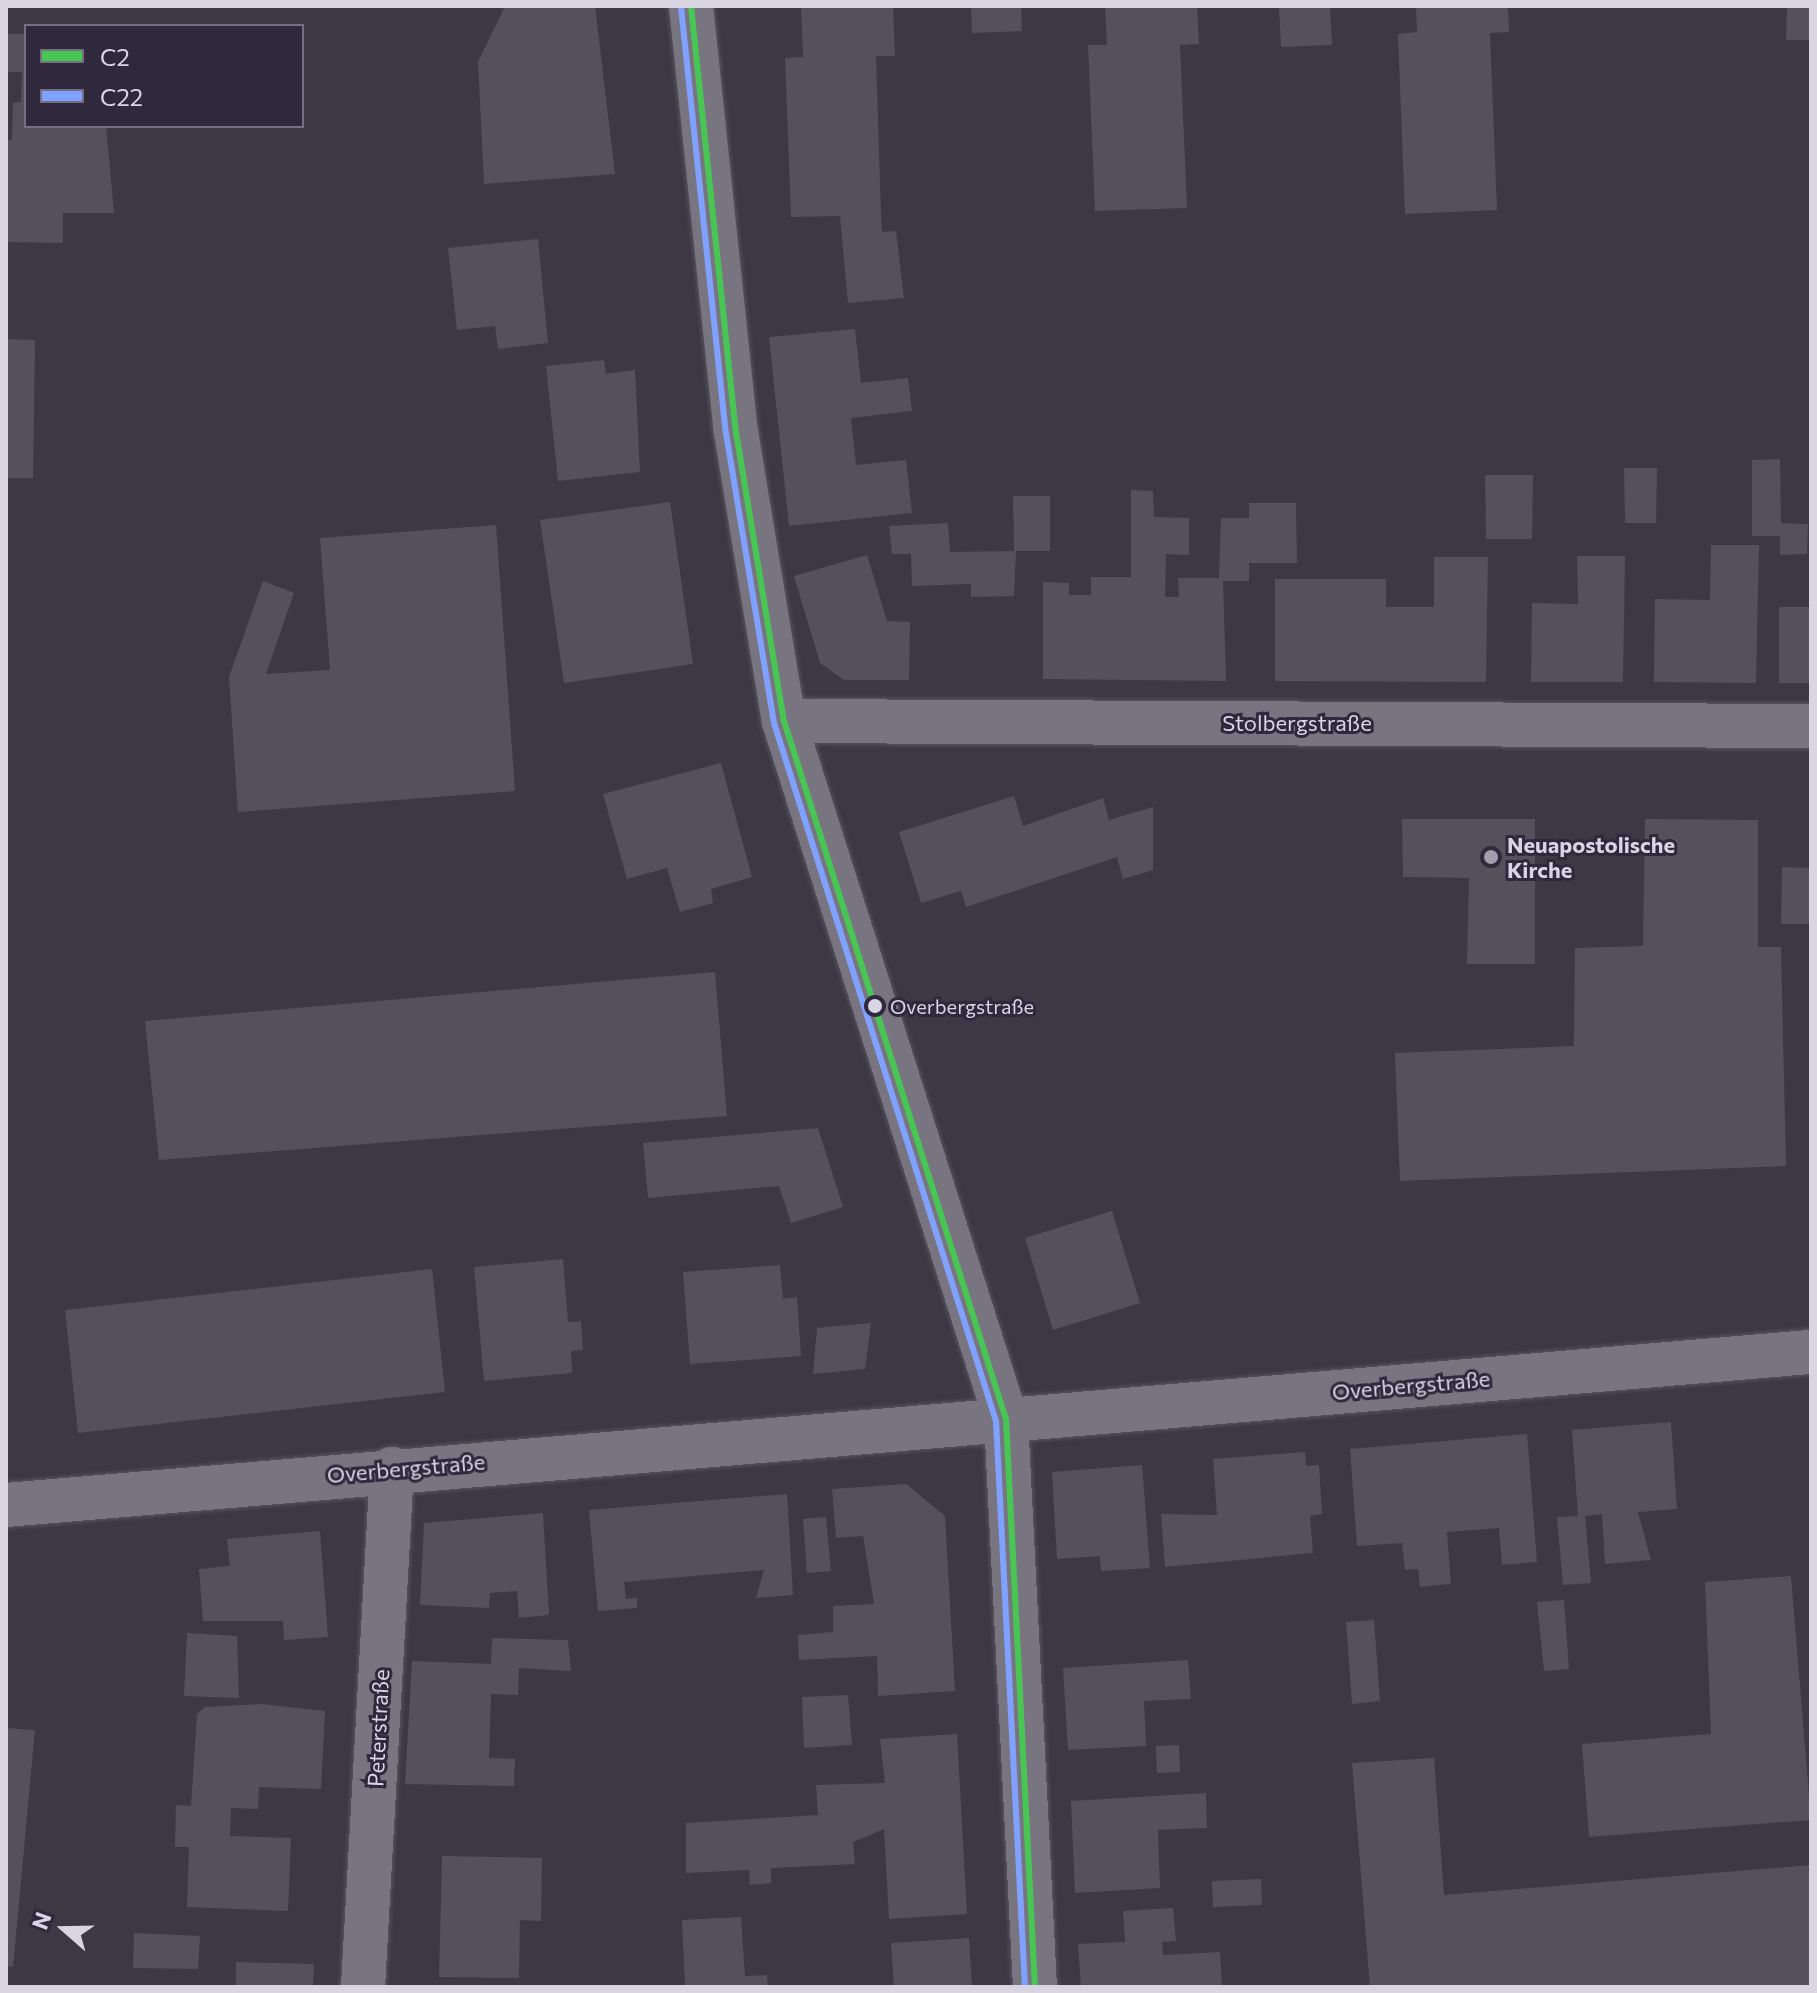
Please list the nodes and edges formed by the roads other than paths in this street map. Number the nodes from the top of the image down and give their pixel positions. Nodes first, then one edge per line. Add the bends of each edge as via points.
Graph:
1 (691, 6) edge
2 (784, 721) junction
3 (1811, 726) edge
4 (1811, 1352) edge
5 (1006, 1419) junction
6 (392, 1469) junction
7 (6, 1505) edge
8 (363, 1987) edge
9 (1035, 1987) edge

1 - 2 street via 736,432
2 - 3 street, Stolbergstraße
2 - 5 street
4 - 5 street, Overbergstraße
5 - 6 street, Overbergstraße
5 - 9 street
6 - 7 street, Overbergstraße
6 - 8 street, Peterstraße

